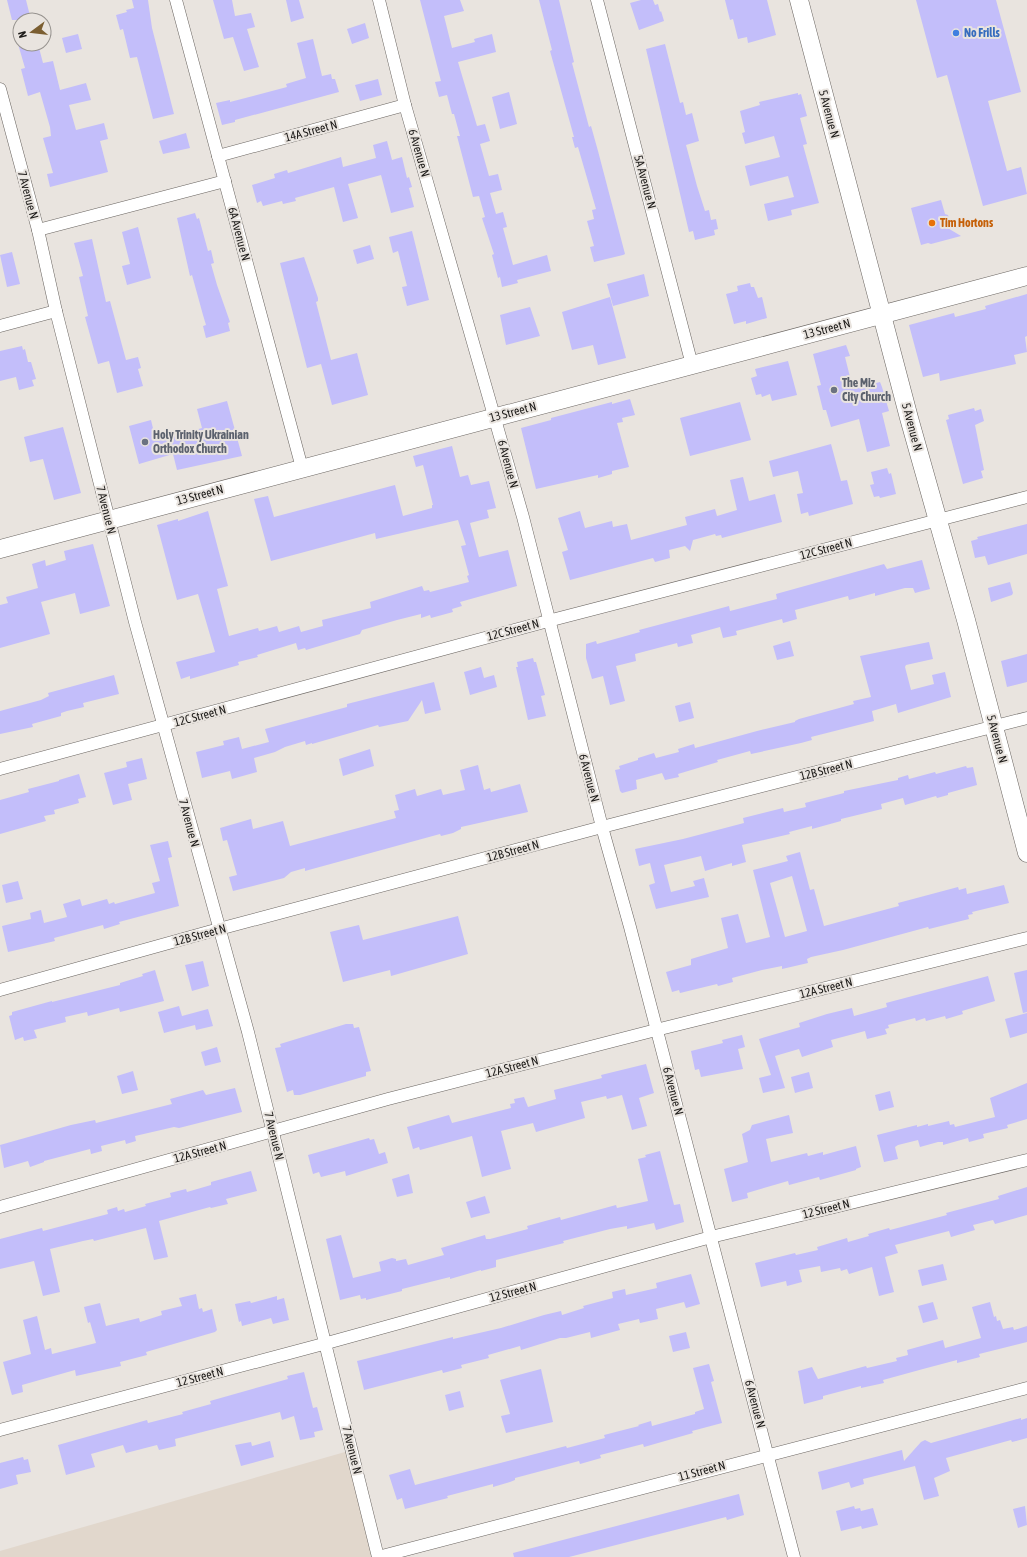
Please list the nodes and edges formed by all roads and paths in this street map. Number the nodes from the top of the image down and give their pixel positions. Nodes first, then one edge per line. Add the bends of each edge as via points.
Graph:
1 (176, 0) edge
2 (378, 0) edge
3 (597, 0) edge
4 (799, 0) edge
5 (0, 89) edge
6 (2, 103) edge
7 (405, 105) junction
8 (218, 156) junction
9 (225, 181) junction
10 (38, 230) junction
11 (1027, 276) edge
12 (56, 311) junction
13 (883, 314) junction
14 (0, 326) edge
15 (692, 365) junction
16 (495, 417) junction
17 (302, 468) junction
18 (1027, 497) edge
19 (938, 519) junction
20 (108, 520) junction
21 (0, 548) edge
22 (548, 621) junction
23 (1027, 718) edge
24 (163, 726) junction
25 (994, 727) junction
26 (0, 769) edge
27 (602, 827) junction
28 (1027, 853) edge
29 (219, 929) junction
30 (1027, 938) edge
31 (0, 990) edge
32 (656, 1030) junction
33 (273, 1132) junction
34 (1027, 1160) edge
35 (0, 1207) edge
36 (712, 1237) junction
37 (327, 1343) junction
38 (1027, 1388) edge
39 (0, 1430) edge
40 (768, 1454) junction
41 (378, 1557) edge
42 (794, 1557) edge

1 - 8 street, 6A Avenue N
2 - 7 street, 6 Avenue N
3 - 15 street, 5A Avenue N
4 - 13 street, 5 Avenue N
5 - 6 street, 7 Avenue N
6 - 10 street, 7 Avenue N
7 - 8 street, 14A Street N
7 - 16 street, 6 Avenue N
8 - 9 street, 6A Avenue N
9 - 10 street
9 - 17 street, 6A Avenue N
10 - 12 street, 7 Avenue N
11 - 13 street, 13 Street N
12 - 14 street
12 - 20 street, 7 Avenue N
13 - 15 street, 13 Street N
13 - 19 street, 5 Avenue N
15 - 16 street, 13 Street N
16 - 17 street, 13 Street N
16 - 22 street, 6 Avenue N
17 - 20 street, 13 Street N
18 - 19 street, 12C Street N
19 - 22 street, 12C Street N
19 - 25 street, 5 Avenue N
20 - 21 street, 13 Street N
20 - 24 street, 7 Avenue N
22 - 24 street, 12C Street N
22 - 27 street, 6 Avenue N
23 - 25 street, 12B Street N
24 - 26 street, 12C Street N
24 - 29 street, 7 Avenue N
25 - 27 street, 12B Street N
25 - 28 street, 5 Avenue N
27 - 29 street, 12B Street N
27 - 32 street, 6 Avenue N
29 - 31 street, 12B Street N
29 - 33 street, 7 Avenue N
30 - 32 street, 12A Street N
32 - 33 street, 12A Street N via 388,1099
32 - 36 street, 6 Avenue N
33 - 35 street, 12A Street N
33 - 37 street, 7 Avenue N
34 - 36 street, 12 Street N
36 - 37 street, 12 Street N
36 - 40 street, 6 Avenue N
37 - 39 street, 12 Street N
37 - 41 street, 7 Avenue N
38 - 40 street, 11 Street N
40 - 41 street, 11 Street N
40 - 42 street, 6 Avenue N

